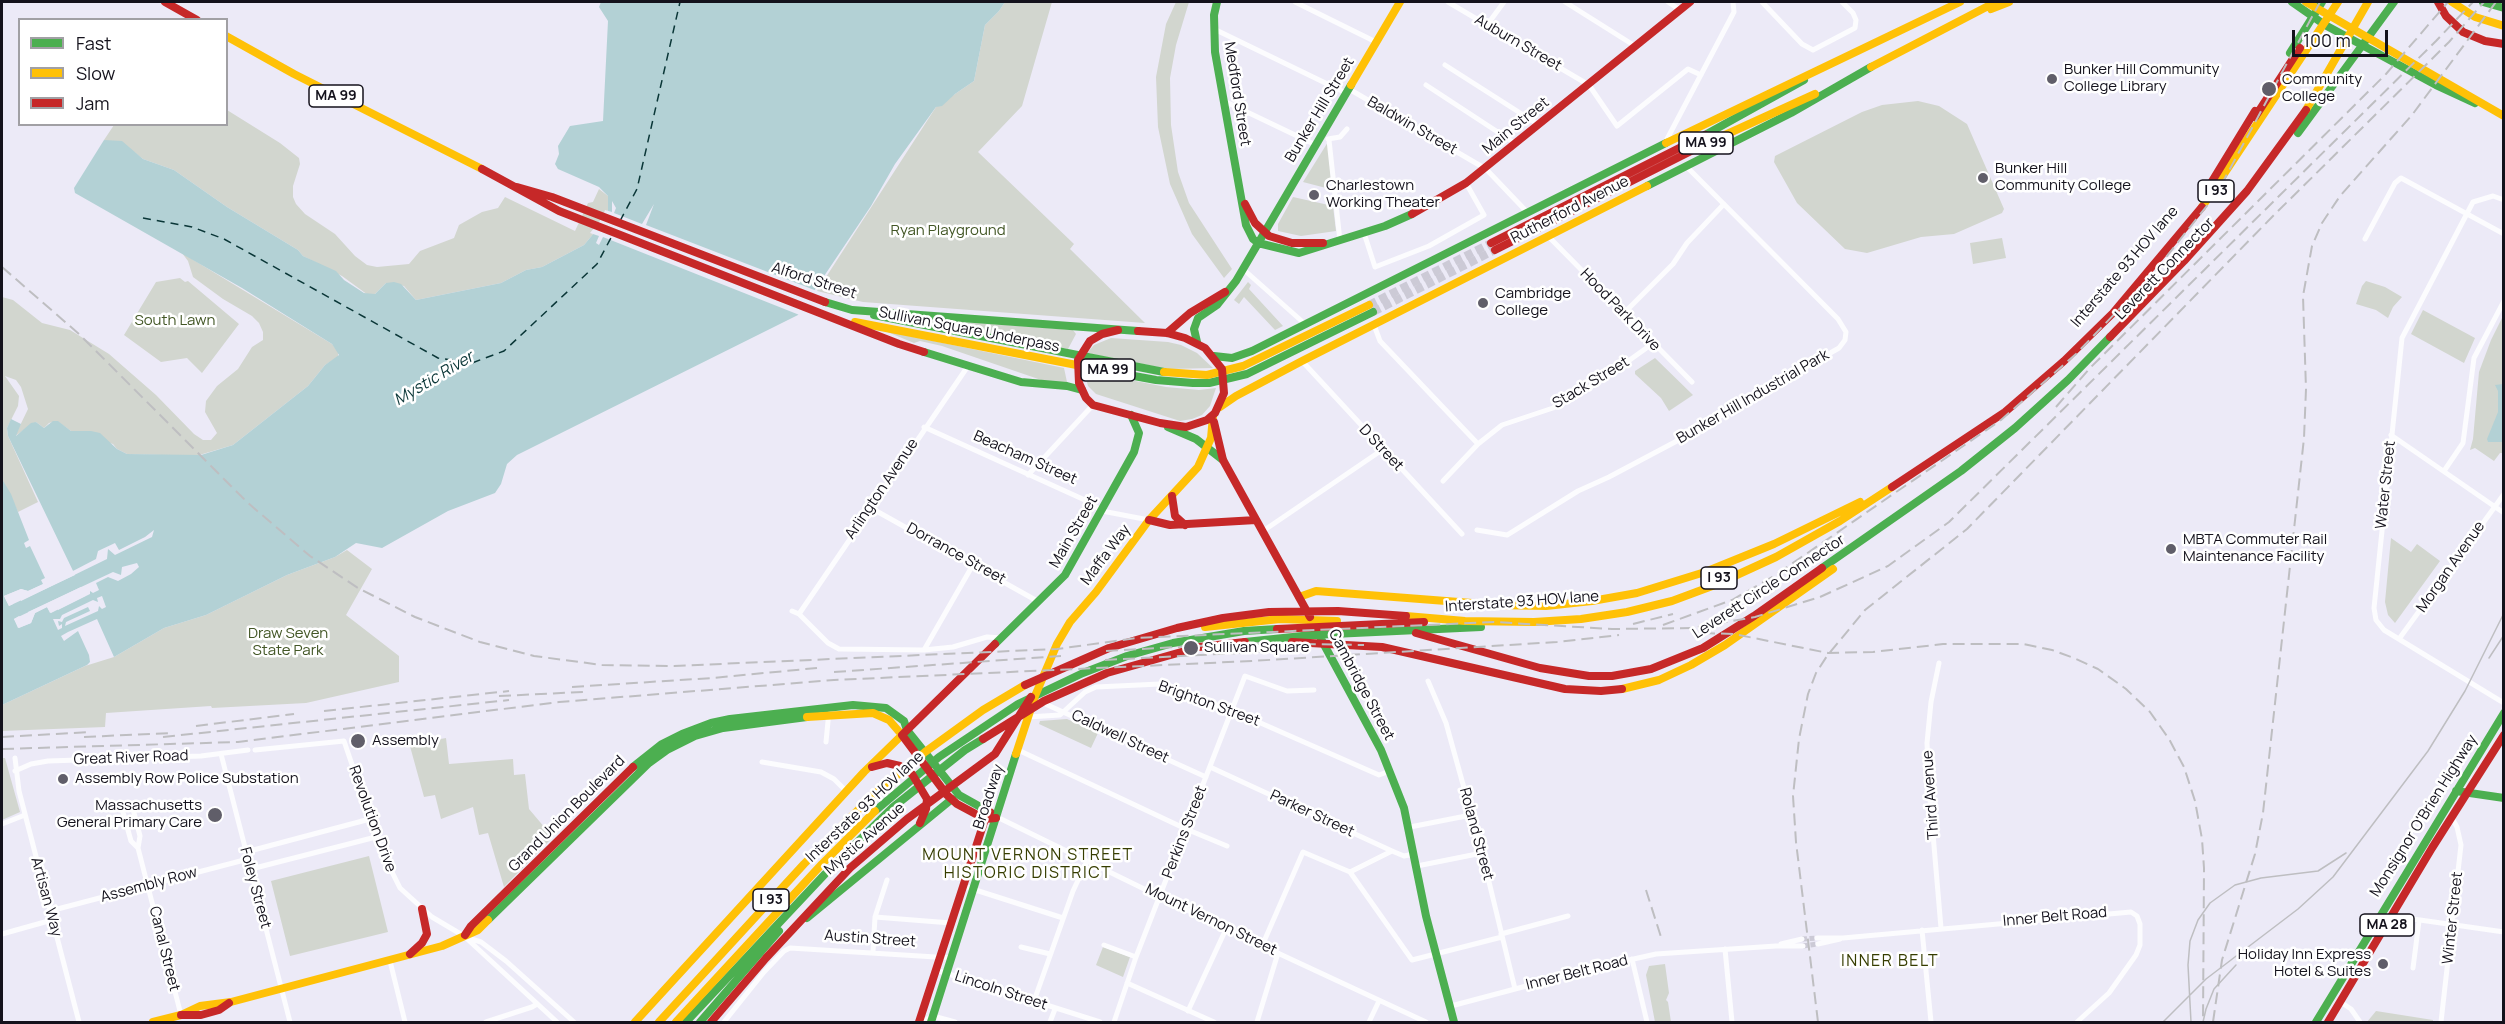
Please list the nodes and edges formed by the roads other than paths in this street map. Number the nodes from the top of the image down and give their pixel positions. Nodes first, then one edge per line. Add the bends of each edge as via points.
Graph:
1 (165, 2) edge
2 (1216, 2) edge
3 (1295, 2) edge
4 (1400, 2) edge
5 (1448, 2) edge
6 (1504, 2) edge
7 (1565, 2) edge
8 (1668, 2) edge
9 (1690, 2) edge
10 (1735, 2) edge
11 (1762, 2) edge
12 (1842, 2) edge
13 (1950, 2) edge
14 (1960, 2) edge
15 (1996, 2) edge
16 (2009, 2) edge
17 (2292, 2) edge
18 (2306, 2) edge
19 (2322, 2) edge
20 (2336, 2) edge
21 (2345, 2) edge
22 (2368, 2) edge
23 (2394, 2) edge
24 (2438, 2) edge
25 (2452, 2) edge
26 (2483, 2) edge
27 (2504, 8) edge
28 (1680, 10) junction
29 (193, 18) edge
30 (1920, 20) junction
31 (1487, 25) junction
32 (2504, 26) edge
33 (1214, 28) junction
34 (1933, 35) junction
35 (228, 37) edge
36 (1376, 42) junction
37 (2504, 44) edge
38 (1635, 46) junction
39 (1445, 65) dead end
40 (1825, 67) junction
41 (1701, 75) junction
42 (2437, 81) junction
43 (1426, 85) dead end
44 (1589, 85) junction
45 (1835, 86) junction
46 (1348, 91) junction
47 (1224, 101) junction
48 (2504, 116) edge
49 (1539, 125) junction
50 (1347, 129) dead end
51 (1321, 136) junction
52 (1329, 140) junction
53 (1665, 142) junction
54 (1516, 144) junction
55 (1316, 145) junction
56 (2282, 150) junction
57 (1686, 166) junction
58 (1486, 169) junction
59 (1466, 183) junction
60 (517, 187) junction
61 (1240, 191) junction
62 (2504, 200) edge
63 (1724, 204) junction
64 (1527, 212) junction
65 (2468, 214) junction
66 (1263, 232) junction
67 (1364, 233) junction
68 (2504, 234) edge
69 (1549, 237) junction
70 (2365, 239) dead end
71 (1340, 241) junction
72 (1258, 243) junction
73 (2173, 244) junction
74 (1243, 269) junction
75 (1229, 290) junction
76 (2504, 301) edge
77 (852, 310) junction
78 (1623, 314) junction
79 (831, 317) junction
80 (1374, 325) junction
81 (1306, 327) junction
82 (1118, 330) junction
83 (1167, 333) junction
84 (1197, 342) junction
85 (1652, 344) junction
86 (1326, 349) junction
87 (2104, 351) joint
88 (2091, 356) joint
89 (1216, 360) junction
90 (1302, 361) junction
91 (968, 366) junction
92 (1692, 382) dead end
93 (1082, 390) junction
94 (1093, 405) junction
95 (1219, 408) junction
96 (1131, 415) junction
97 (1213, 416) junction
98 (1160, 423) junction
99 (924, 427) junction
100 (2391, 435) junction
101 (1478, 444) junction
102 (1208, 448) junction
103 (1382, 450) junction
104 (1223, 460) junction
105 (2444, 471) junction
106 (1028, 475) junction
107 (1443, 481) dead end
108 (1898, 485) junction
109 (2504, 494) edge
110 (1172, 496) junction
111 (2494, 506) junction
112 (872, 508) junction
113 (1102, 510) junction
114 (2504, 513) edge
115 (1837, 517) junction
116 (1149, 520) junction
117 (1256, 520) junction
118 (1185, 525) junction
119 (1477, 530) dead end
120 (1263, 531) junction
121 (1462, 534) dead end
122 (974, 563) junction
123 (1300, 600) junction
124 (1039, 602) junction
125 (792, 611) dead end
126 (799, 615) junction
127 (1155, 634) junction
128 (2399, 639) junction
129 (998, 641) junction
130 (1245, 642) junction
131 (924, 650) junction
132 (1939, 663) dead end
133 (1428, 681) dead end
134 (1039, 683) junction
135 (1314, 690) dead end
136 (1035, 696) junction
137 (2504, 704) edge
138 (1231, 710) junction
139 (829, 711) junction
140 (1065, 712) junction
141 (2504, 713) edge
142 (1028, 717) junction
143 (905, 732) junction
144 (2504, 735) edge
145 (344, 741) joint
146 (826, 742) dead end
147 (1018, 750) junction
148 (221, 754) junction
149 (15, 758) dead end
150 (762, 762) dead end
151 (1210, 767) junction
152 (15, 771) junction
153 (1390, 771) junction
154 (864, 772) junction
155 (1206, 777) junction
156 (955, 791) junction
157 (2456, 791) junction
158 (847, 792) junction
159 (2466, 793) junction
160 (2504, 798) edge
161 (952, 800) junction
162 (25, 815) junction
163 (1471, 815) junction
164 (992, 816) junction
165 (2451, 816) junction
166 (370, 819) junction
167 (2, 824) edge
168 (1410, 827) junction
169 (916, 829) junction
170 (1186, 830) junction
171 (376, 837) junction
172 (1227, 846) dead end
173 (138, 848) junction
174 (1392, 851) junction
175 (246, 852) junction
176 (1482, 853) junction
177 (1415, 854) junction
178 (841, 857) junction
179 (248, 859) junction
180 (1087, 861) junction
181 (1417, 866) junction
182 (251, 869) junction
183 (1350, 872) junction
184 (887, 880) dead end
185 (147, 886) junction
186 (963, 886) junction
187 (974, 890) junction
188 (1160, 896) junction
189 (422, 909) junction
190 (50, 911) junction
191 (1568, 916) dead end
192 (2392, 916) junction
193 (875, 917) junction
194 (1063, 918) junction
195 (52, 920) junction
196 (2419, 921) junction
197 (951, 923) junction
198 (2453, 925) junction
199 (1941, 928) junction
200 (1226, 930) junction
201 (1922, 930) junction
202 (790, 931) junction
203 (2504, 932) edge
204 (2, 934) edge
205 (464, 936) junction
206 (1502, 936) junction
207 (1818, 941) tunnel mouth
208 (1803, 943) tunnel mouth
209 (1104, 945) dead end
210 (1262, 946) junction
211 (1021, 947) dead end
212 (1725, 949) junction
213 (873, 952) junction
214 (1278, 953) junction
215 (1050, 954) junction
216 (1436, 955) junction
217 (407, 956) junction
218 (940, 957) junction
219 (1136, 957) junction
220 (952, 958) junction
221 (1632, 959) junction
222 (390, 961) junction
223 (2413, 968) dead end
224 (936, 970) junction
225 (947, 973) junction
226 (1127, 983) junction
227 (282, 989) junction
228 (1515, 989) junction
229 (2331, 996) junction
230 (1034, 1001) junction
231 (1379, 1001) junction
232 (2341, 1002) junction
233 (537, 1004) junction
234 (1450, 1006) junction
235 (1055, 1009) junction
236 (1188, 1011) junction
237 (181, 1015) junction
238 (932, 1019) edge
239 (79, 1023) edge
240 (153, 1023) edge
241 (290, 1023) edge
242 (405, 1023) edge
243 (486, 1023) edge
244 (557, 1023) edge
245 (574, 1023) edge
246 (635, 1023) edge
247 (659, 1023) edge
248 (676, 1023) edge
249 (686, 1023) edge
250 (700, 1023) edge
251 (711, 1023) edge
252 (723, 1023) edge
253 (920, 1023) edge
254 (955, 1023) edge
255 (1050, 1023) edge
256 (1100, 1023) edge
257 (1114, 1023) edge
258 (1214, 1023) edge
259 (1257, 1023) edge
260 (1369, 1023) edge
261 (1426, 1023) edge
262 (1454, 1023) edge
263 (1647, 1023) edge
264 (1732, 1023) edge
265 (1931, 1023) edge
266 (2077, 1023) edge
267 (2316, 1023) edge
268 (2328, 1023) edge
269 (2360, 1023) edge
270 (2441, 1023) edge

1 - 29 main road
2 - 33 main road, Medford Street
3 - 36 street
4 - 36 main road, Bunker Hill Street
5 - 31 street, Auburn Street
6 - 31 street
7 - 38 street
8 - 28 street
9 - 28 main road, Main Street
10 - 41 street via 1734,12
11 - 12 street via 1802,44 1813,50 1855,28 1854,13
13 - 30 main road
14 - 30 main road, MA 99
15 - 34 main road, MA 99
16 - 34 main road
17 - 42 main road via 2320,22
18 - 42 main road
19 - 73 main road
20 - 73 main road, I 93 via 2229,168
20 - 115 main road, Interstate 93 HOV lane / I 93 via 2198,203 2094,326 1993,415
21 - 108 main road, I 93 via 2204,207 2122,306 2066,363 2007,414
22 - 56 main road, Leverett Connector
23 - 56 main road, Leverett Connector
24 - 37 main road via 2463,32
25 - 32 main road via 2475,17
26 - 27 main road
28 - 38 main road, Main Street
30 - 40 main road, Rutherford Avenue / MA 99
31 - 44 street, Auburn Street
33 - 46 street, Baldwin Street
33 - 47 main road, Medford Street
34 - 45 main road, Rutherford Avenue / MA 99
35 - 60 main road, Alford Street / MA 99
36 - 46 main road, Bunker Hill Street
38 - 44 main road, Main Street
39 - 49 street
40 - 45 main road, MA 99 via 1757,108 1493,246 1710,141
40 - 53 main road, Rutherford Avenue
41 - 44 street via 1688,69 1617,126
41 - 53 street
42 - 48 main road
43 - 54 street
44 - 49 main road, Main Street
45 - 57 main road, Rutherford Avenue
46 - 51 main road, Bunker Hill Street
46 - 58 street, Baldwin Street
47 - 55 street
47 - 61 main road, Medford Street
49 - 54 main road, Main Street
50 - 52 street via 1340,137
51 - 52 street
51 - 55 main road, Bunker Hill Street
52 - 71 street
53 - 64 main road, Rutherford Avenue
54 - 58 main road, Main Street
55 - 66 main road, Bunker Hill Street
56 - 87 main road, Leverett Connector via 2220,231
56 - 88 main road, Leverett Connector via 2216,227
57 - 63 street, Bunker Hill Industrial Park
57 - 69 main road, Rutherford Avenue
58 - 59 main road, Main Street
58 - 64 street, Baldwin Street
59 - 67 main road, Main Street via 1426,207
59 - 67 street via 1484,215 1430,246 1375,267
60 - 77 main road, Alford Street / MA 99 via 552,197 816,300
60 - 79 main road, Alford Street / MA 99 via 559,211
61 - 66 main road, Medford Street via 1250,216
61 - 72 main road, Medford Street via 1246,225
62 - 65 street via 2493,196 2478,199
63 - 78 street via 1673,264
63 - 119 street, Bunker Hill Industrial Park via 1838,319 1846,332 1839,348 1675,442 1578,490 1507,535
64 - 81 main road, Rutherford Avenue
65 - 68 street
65 - 70 street via 2401,178
65 - 100 street, Water Street via 2404,334
66 - 71 main road, Main Street via 1292,243
66 - 72 main road
67 - 71 main road, Main Street
69 - 78 street, Hood Park Drive
69 - 80 main road, Rutherford Avenue
71 - 72 main road, Main Street via 1299,253
72 - 74 main road
73 - 108 main road, I 93 via 2105,321 2030,392
74 - 75 main road
74 - 81 street
75 - 83 main road via 1190,313
75 - 84 main road via 1196,322
76 - 105 street via 2474,358 2463,443
77 - 79 main road, Sullivan Square Underpass / MA 99 via 1155,371 1207,375 1243,366 1371,308 1247,374 1209,383 1156,380
77 - 82 main road, Alford Street
78 - 85 street, Hood Park Drive
79 - 91 main road, Alford Street
80 - 86 main road, Rutherford Avenue
80 - 101 street via 1380,341
81 - 86 main road via 1311,341
81 - 89 main road, Rutherford Avenue via 1242,355
82 - 83 main road, Alford Street
82 - 93 main road, Alford Street via 1102,334 1085,346 1078,360 1077,376
83 - 84 main road, Alford Street
84 - 89 main road, Alford Street
85 - 92 street, Hood Park Drive
85 - 101 street, Stack Street via 1599,382 1552,408 1502,425
86 - 90 main road, Rutherford Avenue
87 - 130 main road, Leverett Circle Connector via 2031,422 1956,482 1725,645 1680,671 1648,683 1612,690 1565,689 1382,647
88 - 127 main road, Leverett Circle Connector via 1996,444 1926,497 1720,638 1651,669 1612,676 1577,674 1523,664 1412,632 1325,620 1258,621
89 - 95 main road via 1224,376
90 - 95 main road, Rutherford Avenue
90 - 103 street, D Street
91 - 93 main road, Alford Street via 1031,384
91 - 99 street, Arlington Avenue
93 - 94 main road, Alford Street
94 - 96 main road
94 - 106 street
95 - 97 main road
96 - 98 main road
96 - 113 main road, Main Street via 1139,433 1137,443
97 - 98 main road via 1186,427
97 - 102 main road, Maffa Way
97 - 104 main road, Cambridge Street
98 - 102 main road, Cambridge Street
99 - 106 street, Beacham Street
99 - 112 street, Arlington Avenue
100 - 105 street
100 - 128 street, Water Street via 2374,608 2378,624
101 - 107 street, Stack Street
102 - 104 main road, Cambridge Street
102 - 110 main road, Maffa Way via 1198,467
103 - 120 street
103 - 121 street, D Street
104 - 117 main road, Cambridge Street
105 - 111 street
106 - 113 street, Beacham Street
108 - 115 main road, I 93
108 - 123 main road via 1729,563 1660,587 1615,597 1522,606 1323,591 1310,592
108 - 127 main road, I 93 via 1757,567 1694,593 1627,612 1560,621 1514,622 1291,611 1223,618
108 - 130 main road, I 93 via 1827,532 1758,568 1650,609 1560,623 1324,634
109 - 111 street, Morgan Avenue
110 - 116 main road, Maffa Way
110 - 118 main road via 1175,516
111 - 114 street
111 - 128 street, Morgan Avenue
112 - 122 street, Dorrance Street
112 - 126 street, Arlington Avenue
113 - 116 street, Beacham Street
113 - 124 main road, Main Street via 1065,575
115 - 248 main road, Interstate 93 HOV lane / I 93 via 1713,581 1626,606 1559,616 1244,631 1162,646 1083,673 1018,704 959,742 905,785 822,864
116 - 118 main road, Beacham Street
116 - 134 main road, Maffa Way via 1070,622
117 - 118 main road, Beacham Street
117 - 120 main road, Cambridge Street
120 - 123 main road, Cambridge Street
122 - 124 street, Dorrance Street
122 - 131 street
123 - 153 main road, Cambridge Street
124 - 129 main road, Main Street
125 - 126 street
126 - 131 street via 839,650
127 - 247 main road, I 93 via 1098,652 1023,686 950,733 888,782 812,856
128 - 137 street, Water Street
129 - 131 street via 987,637
129 - 143 main road, Main Street
130 - 178 main road, I 93 via 1199,647 1107,673 1022,713 910,793
132 - 199 street, Third Avenue via 1927,750
133 - 163 street, Roland Street via 1444,717
134 - 136 main road, Maffa Way
134 - 202 main road, Mystic Avenue via 1002,746 987,761 907,819 850,868
135 - 138 street, Perkins Street via 1287,691 1245,676
136 - 140 street, Caldwell Street
136 - 142 main road, Maffa Way
138 - 140 street, Brighton Street via 1155,683 1089,689
138 - 151 street, Perkins Street
138 - 153 street, Brighton Street via 1379,775
139 - 143 main road, Grand Union Boulevard via 879,714
139 - 146 street
139 - 205 main road, Grand Union Boulevard via 730,719 662,744 631,769
140 - 142 street via 1052,717
140 - 155 street, Caldwell Street
141 - 157 main road, Monsignor O'Brien Highway / MA 28
142 - 147 main road, Broadway
143 - 154 main road
143 - 156 main road
143 - 161 main road via 935,783
144 - 159 main road, Monsignor O'Brien Highway / MA 28
145 - 148 street, Great River Road
145 - 166 street, Revolution Drive
147 - 164 main road, Broadway
147 - 170 street
148 - 152 street, Great River Road via 59,760
148 - 175 street, Foley Street
149 - 152 street, Artisan Way
150 - 158 street via 821,772
151 - 155 street, Perkins Street
151 - 174 street, Parker Street
152 - 162 street, Artisan Way
153 - 168 main road, Cambridge Street
154 - 158 main road
154 - 169 main road via 887,763 912,774 927,799
155 - 170 street, Perkins Street
156 - 161 main road
156 - 164 main road
157 - 159 main road
157 - 229 main road, Monsignor O'Brien Highway / MA 28
158 - 246 main road
159 - 160 main road
159 - 165 main road, Monsignor O'Brien Highway / MA 28
161 - 164 main road
161 - 169 main road
162 - 167 street
162 - 190 street, Artisan Way
163 - 168 street
163 - 176 street, Roland Street
164 - 180 street, Mount Vernon Street
164 - 186 main road, Broadway
164 - 187 main road, Broadway
165 - 192 main road, Monsignor O'Brien Highway / MA 28
165 - 198 street, Winter Street via 2461,842
166 - 171 street, Revolution Drive
166 - 175 street
168 - 177 main road, Cambridge Street
169 - 202 main road
170 - 172 street
170 - 188 street, Perkins Street
171 - 182 street
171 - 189 street, Revolution Drive via 400,888
173 - 173 street, Canal Street via 140,836 134,809 126,806 123,812 130,841
173 - 185 street, Canal Street
174 - 177 street, Parker Street via 1404,856
174 - 183 street
175 - 179 street, Foley Street
176 - 181 street
176 - 206 street, Roland Street
177 - 181 main road, Cambridge Street
178 - 249 main road, I 93
178 - 250 main road
179 - 182 street, Foley Street
179 - 185 street, Assembly Row
180 - 188 street, Mount Vernon Street
180 - 194 street
181 - 216 main road, Cambridge Street
182 - 227 street, Foley Street
183 - 210 street via 1304,852
183 - 216 street via 1412,960
184 - 193 street
185 - 190 street, Assembly Row
185 - 237 street, Canal Street
186 - 187 street
186 - 197 main road, Broadway
187 - 194 street
187 - 220 main road, Broadway
188 - 200 street, Mount Vernon Street
188 - 219 street, Perkins Street
189 - 205 street, Revolution Drive
189 - 217 main road via 427,934
190 - 195 street, Artisan Way
191 - 206 street
192 - 196 street
192 - 232 main road, Monsignor O'Brien Highway / MA 28
193 - 197 street
193 - 213 street
194 - 215 street
195 - 204 street
195 - 239 street, Artisan Way
196 - 198 street
196 - 223 street
197 - 218 main road, Broadway
198 - 203 street
198 - 270 street, Winter Street
199 - 201 street, Inner Belt Road
199 - 266 street, Inner Belt Road via 2118,911 2137,916 2141,935 2136,955 2109,993
200 - 210 street, Mount Vernon Street
200 - 236 street
201 - 207 street, Inner Belt Road
201 - 265 street
202 - 251 main road, Mystic Avenue
205 - 217 main road, Grand Union Boulevard
205 - 233 street, Revolution Drive
205 - 245 street, Revolution Drive via 481,942 498,955
206 - 216 street
206 - 228 street, Roland Street
208 - 212 street, Inner Belt Road
209 - 219 street
210 - 214 street, Mount Vernon Street
211 - 215 street
212 - 221 street, Inner Belt Road
212 - 264 street
213 - 218 street, Austin Street
213 - 252 street, Austin Street via 787,949
214 - 231 street, Mount Vernon Street
214 - 259 street
215 - 230 street
216 - 234 main road, Cambridge Street
217 - 222 main road, Grand Union Boulevard
218 - 220 street, Austin Street
218 - 224 main road, Broadway
219 - 226 street, Perkins Street
220 - 225 main road, Broadway
221 - 228 street, Inner Belt Road
221 - 263 street
222 - 227 main road, Grand Union Boulevard
222 - 242 street
224 - 225 street, Lincoln Street
224 - 253 main road, Broadway
225 - 230 street, Lincoln Street
225 - 238 main road, Broadway
226 - 236 street
226 - 257 street, Perkins Street
227 - 237 main road, Grand Union Boulevard via 200,1006
227 - 241 street, Foley Street
228 - 234 street, Inner Belt Road
229 - 232 street
229 - 267 main road, MA 28
230 - 235 street, Lincoln Street
231 - 260 street
231 - 261 street, Mount Vernon Street
232 - 268 main road, MA 28
232 - 269 street
233 - 243 street
233 - 244 street, Revolution Drive
234 - 262 main road, Cambridge Street
235 - 255 street
235 - 256 street, Lincoln Street
236 - 258 street
237 - 240 main road, Grand Union Boulevard
238 - 253 street
238 - 254 street

